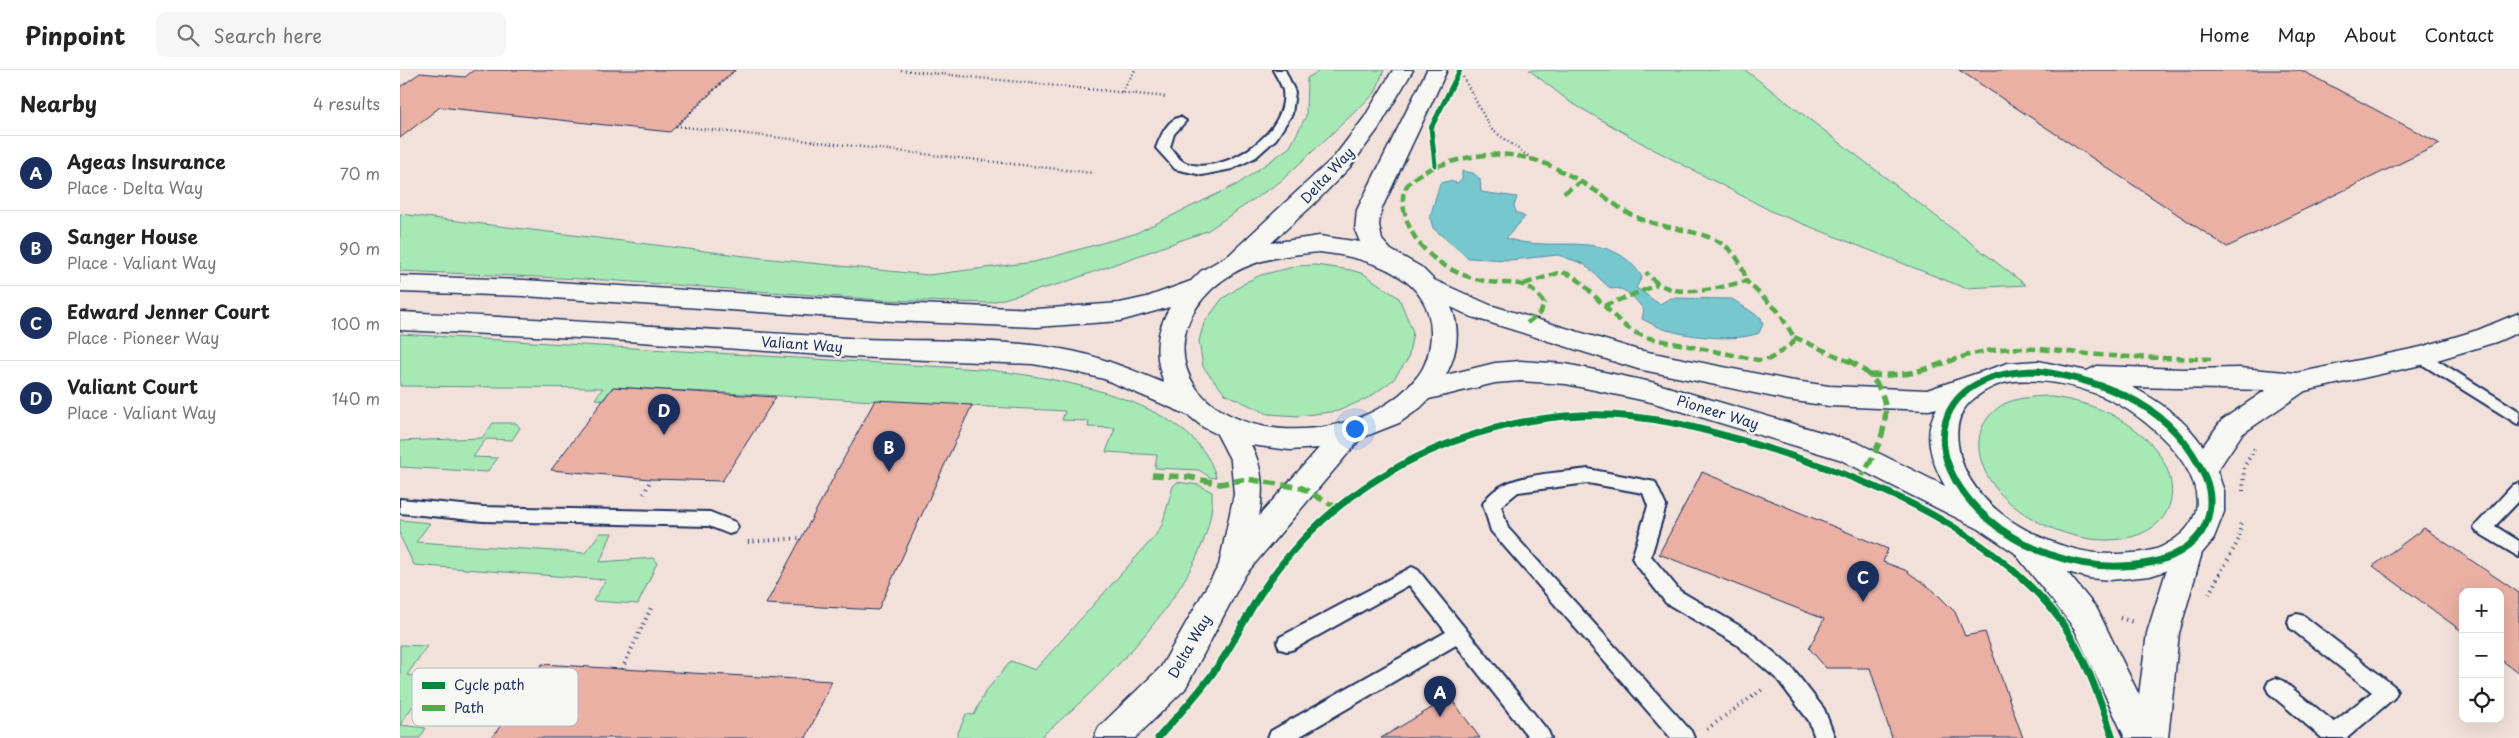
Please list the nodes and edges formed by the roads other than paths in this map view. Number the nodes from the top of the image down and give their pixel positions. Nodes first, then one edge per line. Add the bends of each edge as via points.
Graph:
1 (1403, 70) edge
2 (1283, 71) edge
3 (1446, 74) edge
4 (1180, 121) dead end
5 (1383, 257) junction
6 (1232, 264) junction
7 (400, 284) edge
8 (1426, 286) junction
9 (1198, 287) junction
10 (400, 321) edge
11 (2519, 322) edge
12 (2421, 356) junction
13 (2065, 374) junction
14 (1990, 377) junction
15 (2297, 383) junction
16 (1421, 391) junction
17 (1195, 407) junction
18 (2519, 419) edge
19 (1228, 428) junction
20 (1350, 432) junction
21 (2203, 468) junction
22 (2519, 490) edge
23 (400, 506) edge
24 (729, 527) dead end
25 (1998, 527) junction
26 (2025, 543) junction
27 (2188, 549) junction
28 (2519, 550) edge
29 (1234, 566) junction
30 (2296, 622) dead end
31 (1459, 634) junction
32 (1287, 643) dead end
33 (2276, 687) dead end
34 (2335, 737) edge
35 (1111, 738) edge
36 (1278, 738) edge
37 (1541, 738) edge
38 (1684, 738) edge
39 (1826, 738) edge
40 (2142, 738) edge
41 (2150, 738) edge

1 - 6 street, Delta Way via 1377,115 1342,162
2 - 4 lane via 1290,97 1287,112 1266,142 1230,166 1204,172 1174,163 1163,148 1164,140
3 - 5 street via 1369,210 1367,237
5 - 6 street via 1352,248 1319,244 1285,247
5 - 8 street via 1407,269
6 - 9 street
7 - 9 street via 524,288 1037,318 1120,312
8 - 14 street via 1482,311 1638,359 1788,390 1829,396 1929,400
8 - 16 street via 1440,310 1445,336 1439,364
9 - 17 street via 1176,315 1167,347 1173,379
10 - 17 street, Valiant Way via 599,330 851,348 1033,355 1112,372
11 - 12 street via 2487,336
12 - 15 street
12 - 18 lane
13 - 14 street via 2038,370
13 - 15 street via 2240,378
13 - 21 street via 2099,383 2132,398 2162,418 2186,442
14 - 25 street via 1954,400 1945,418 1942,438 1946,460 1957,483 1974,506
15 - 21 street via 2232,427
16 - 20 street via 1390,415
16 - 25 street, Pioneer Way via 1495,373 1520,371 1566,374 1651,392 1848,451
17 - 19 street
19 - 20 street via 1266,438 1308,440
19 - 29 street, Delta Way via 1245,461 1249,494
20 - 29 street, Delta Way
21 - 27 street via 2210,491 2210,513 2203,532
22 - 28 lane via 2483,527
23 - 24 lane via 483,514 710,519
25 - 26 street
26 - 27 street via 2069,561 2115,568 2156,564
26 - 40 street via 2086,619
27 - 41 street via 2163,633
29 - 35 street, Delta Way via 1173,678
30 - 34 lane via 2386,692
31 - 32 lane via 1412,575
31 - 36 lane
31 - 37 lane
33 - 34 lane
38 - 39 lane via 1500,531 1492,504 1514,486 1588,476 1649,487 1657,506 1641,558 1673,597 1743,638 1784,674 1817,716

